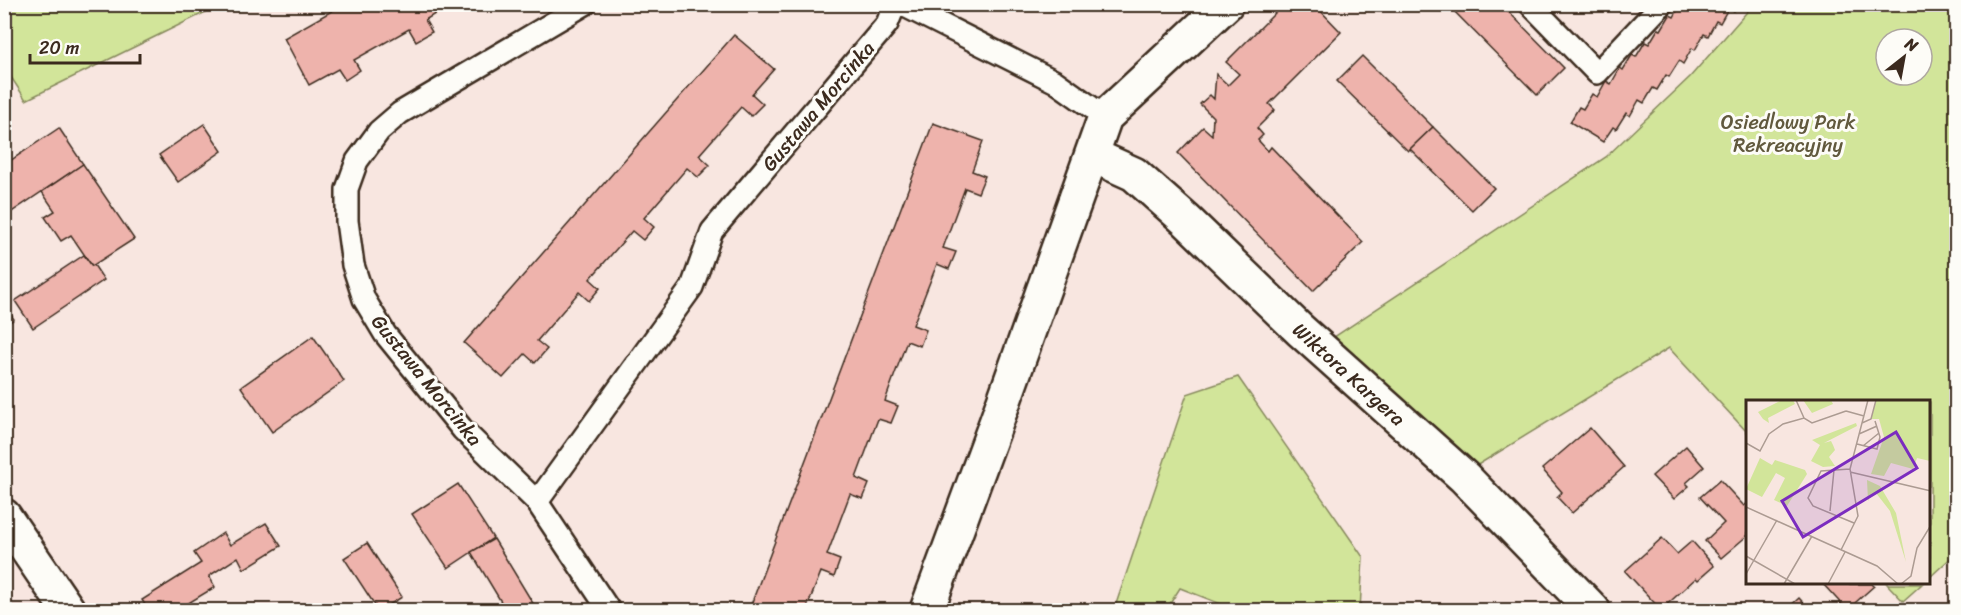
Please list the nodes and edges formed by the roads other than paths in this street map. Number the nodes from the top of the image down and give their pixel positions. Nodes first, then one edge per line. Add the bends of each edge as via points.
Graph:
1 (585, 4) edge
2 (895, 4) edge
3 (901, 4) edge
4 (1226, 4) edge
5 (1530, 4) edge
6 (1662, 4) edge
7 (1105, 117) junction
8 (1092, 155) junction
9 (537, 502) junction
10 (4, 516) edge
11 (68, 610) edge
12 (609, 610) edge
13 (927, 610) edge
14 (1593, 610) edge

1 - 9 lane, Gustawa Morcinka via 400,113 379,131 357,161 347,189 346,221 353,265 364,299 385,334 463,430
2 - 9 lane, Gustawa Morcinka via 887,24 712,231 692,287
3 - 7 lane via 1056,82
4 - 7 street
5 - 6 lane via 1597,73
7 - 8 street
8 - 13 street
8 - 14 street, Wiktora Kargera via 1134,174 1186,220 1300,330 1464,477
9 - 12 lane, Gustawa Morcinka
10 - 11 street

